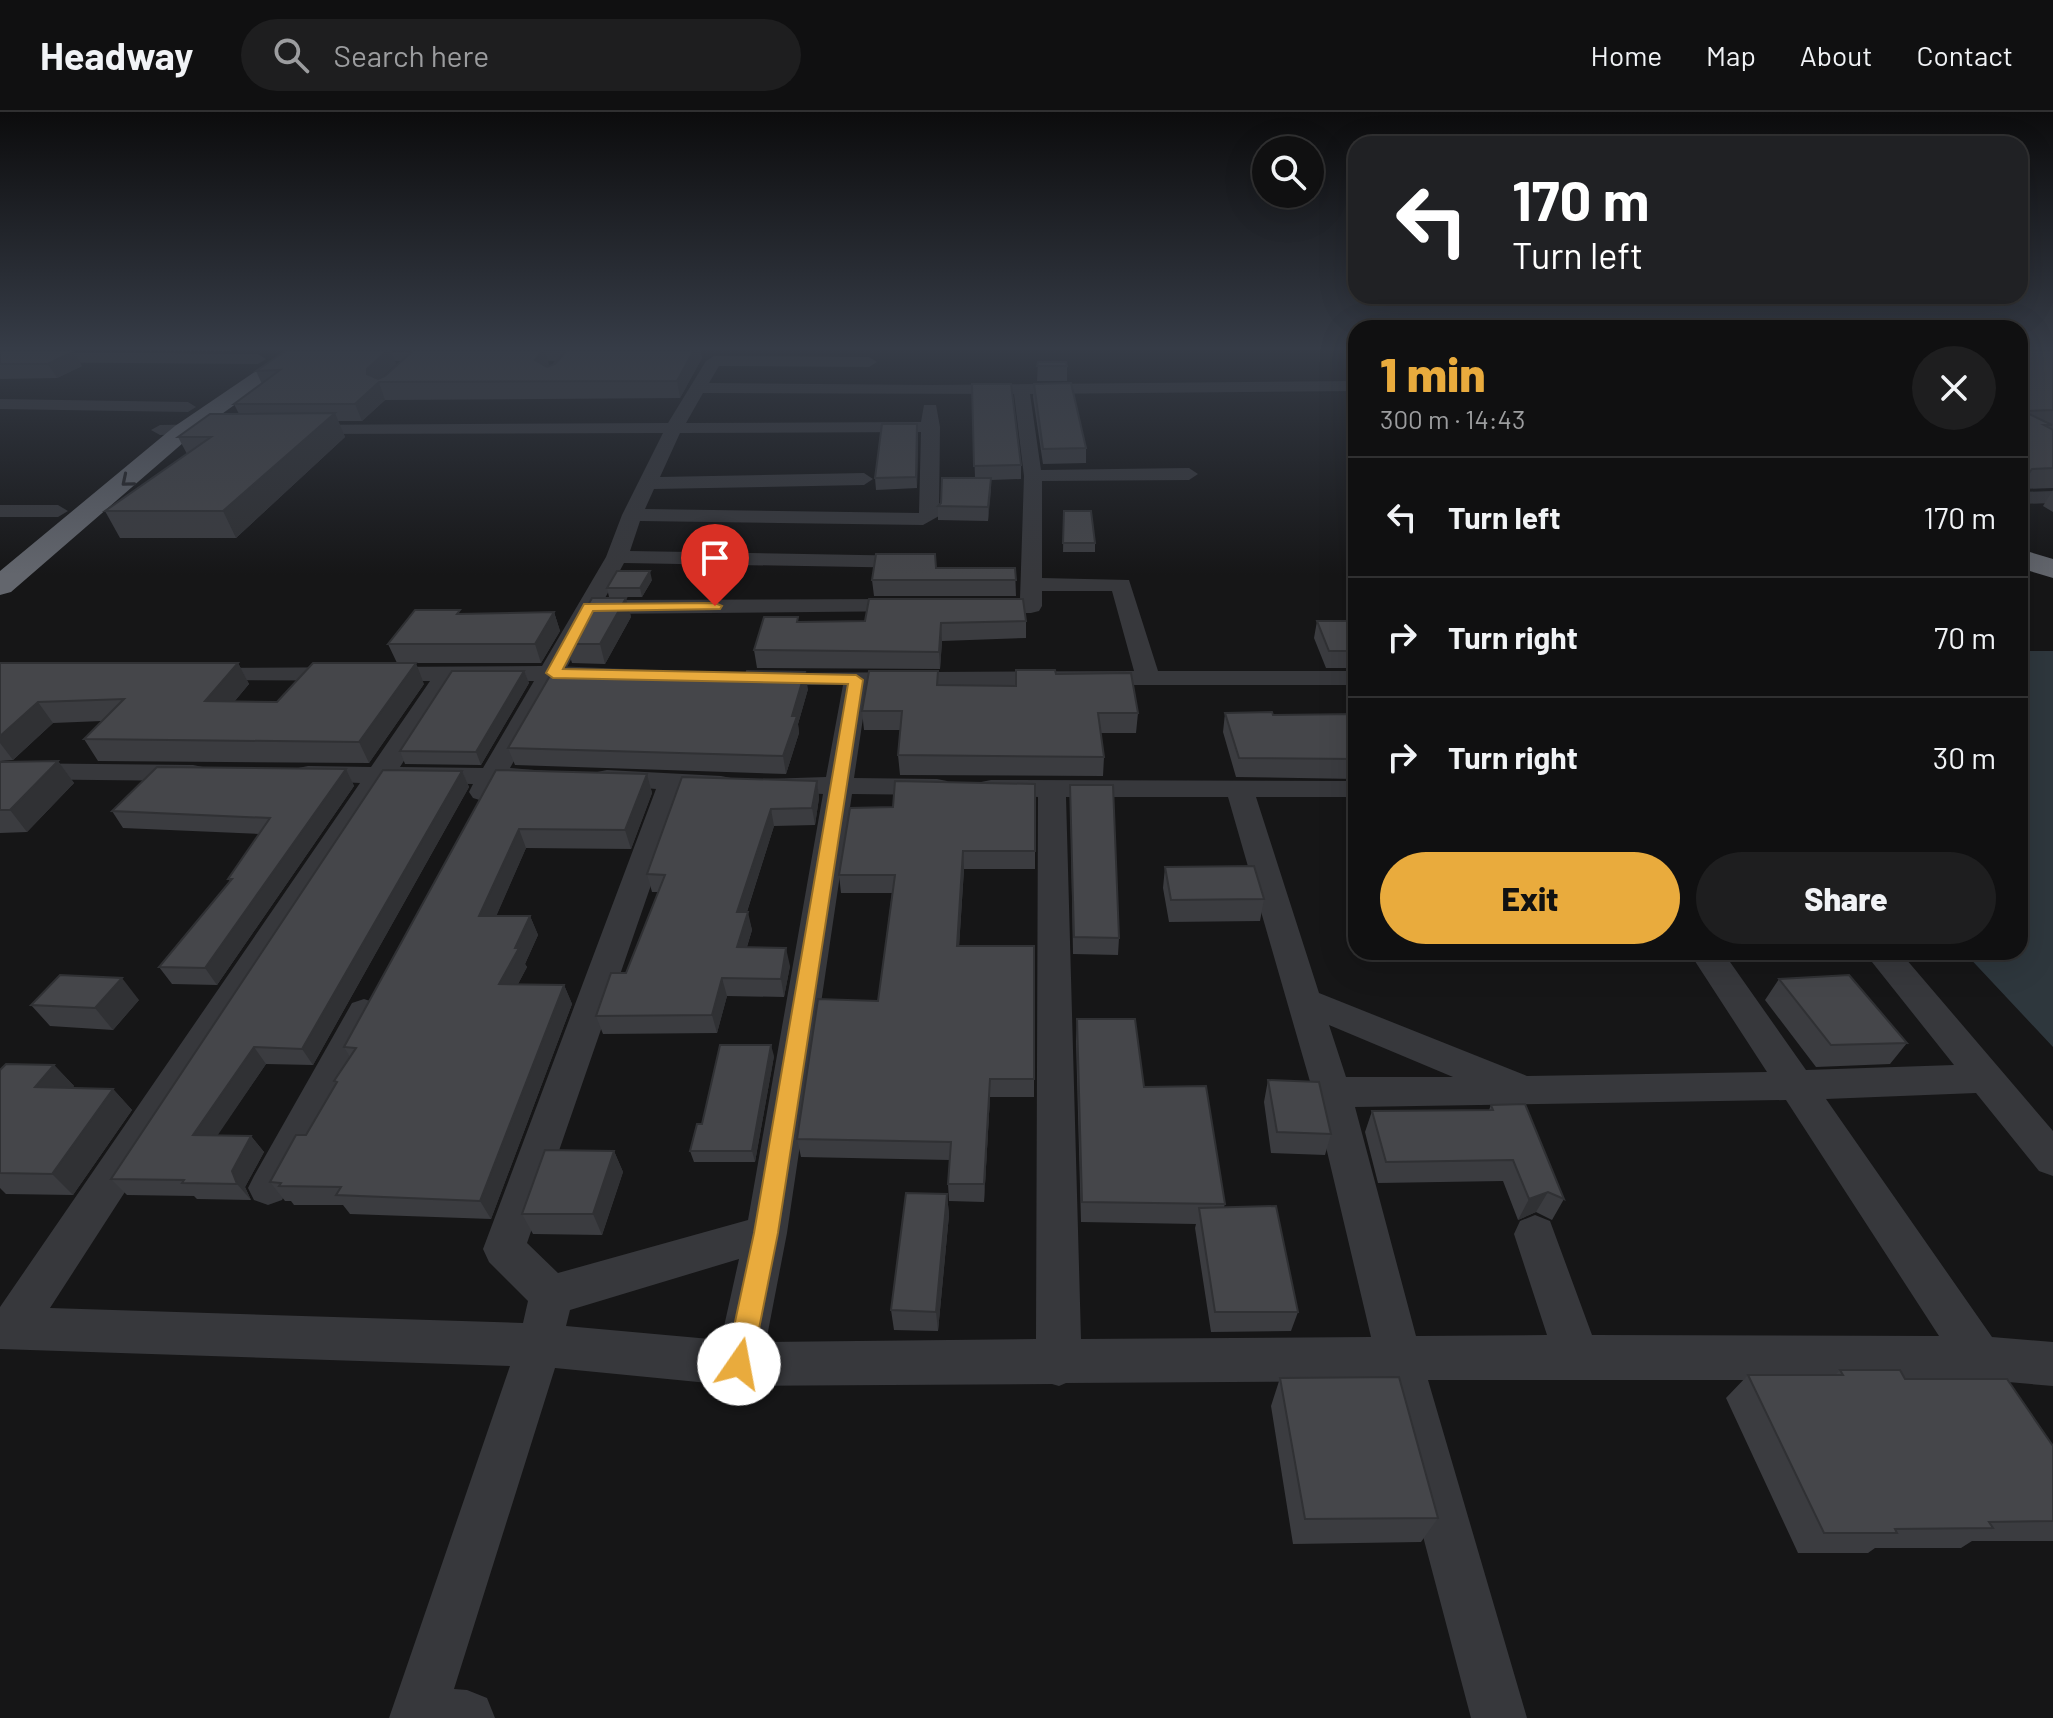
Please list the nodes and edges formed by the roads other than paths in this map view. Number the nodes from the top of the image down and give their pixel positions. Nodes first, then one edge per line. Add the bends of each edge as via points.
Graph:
1 (171, 425) edge
2 (179, 425) edge
3 (217, 425) edge
4 (1026, 425) edge
5 (675, 426) junction
6 (931, 427) joint
7 (234, 429) edge
8 (281, 429) edge
9 (1189, 474) dead end
10 (1033, 476) junction
11 (864, 479) dead end
12 (648, 483) junction
13 (2053, 497) edge
14 (2028, 498) edge
15 (0, 511) edge
16 (58, 511) junction
17 (632, 515) junction
18 (2028, 549) edge
19 (617, 557) junction
20 (2053, 557) edge
21 (0, 558) edge
22 (2028, 561) edge
23 (933, 562) edge
24 (2053, 569) edge
25 (1031, 584) junction
26 (0, 586) edge
27 (589, 607) junction
28 (176, 673) edge
29 (448, 673) junction
30 (553, 673) junction
31 (617, 675) edge
32 (744, 677) edge
33 (1148, 677) junction
34 (1348, 678) edge
35 (856, 680) junction
36 (0, 771) edge
37 (220, 773) edge
38 (283, 774) edge
39 (377, 775) junction
40 (492, 776) junction
41 (556, 777) edge
42 (588, 778) edge
43 (673, 782) junction
44 (838, 784) junction
45 (1348, 789) edge
46 (1052, 790) junction
47 (1240, 791) junction
48 (470, 817) edge
49 (1711, 960) edge
50 (1888, 960) edge
51 (373, 996) edge
52 (1305, 1001) junction
53 (1985, 1078) junction
54 (1795, 1087) junction
55 (1332, 1092) junction
56 (1531, 1093) junction
57 (2053, 1159) edge
58 (268, 1188) edge
59 (766, 1233) junction
60 (1535, 1234) dead end
61 (551, 1295) junction
62 (5, 1328) edge
63 (540, 1345) junction
64 (1577, 1357) junction
65 (1979, 1358) junction
66 (1400, 1361) junction
67 (739, 1364) junction
68 (1059, 1364) junction
69 (2053, 1364) edge
70 (2012, 1407) edge
71 (434, 1717) edge
72 (1499, 1718) edge

1 - 16 highway
2 -> 26 highway
3 - 7 street
4 - 10 street
5 - 6 street
5 - 8 street
5 - 12 street
6 - 17 street via 929,516 923,519
9 - 10 street
10 - 25 street
11 - 12 street
12 - 17 street
13 - 14 street
15 - 16 street
16 - 21 highway
17 - 19 street
18 - 20 highway
19 - 23 street
19 - 27 street
22 - 24 highway
25 - 27 street via 1031,606
25 - 33 street via 1121,585
27 - 30 street
28 - 29 street
29 - 30 street
29 - 39 street
30 - 31 street
30 - 40 street
32 - 35 street
33 - 34 street
33 - 35 street
35 - 44 street
36 - 37 street
38 - 39 street
39 - 40 street
39 - 62 street
40 - 41 street
40 - 48 street
42 - 43 street
43 - 44 street
43 - 61 street via 504,1249
44 - 46 street
44 - 59 street
45 - 47 street
46 - 47 street
46 - 68 street
47 - 52 street
49 - 54 street
50 - 53 street
51 - 58 street
52 - 55 street
52 - 56 street
53 - 54 street
53 - 57 street
54 - 56 street
54 - 65 street
55 - 56 street
55 - 66 street
59 - 61 street
59 - 67 street
60 - 64 street
61 - 63 street
62 - 63 street
63 - 67 street
63 - 71 street
64 - 65 street
64 - 66 street
65 - 69 street
65 - 70 street
66 - 68 street
66 - 72 street
67 - 68 street

